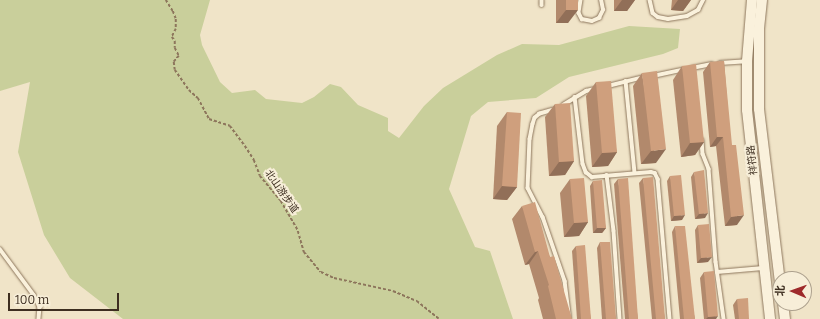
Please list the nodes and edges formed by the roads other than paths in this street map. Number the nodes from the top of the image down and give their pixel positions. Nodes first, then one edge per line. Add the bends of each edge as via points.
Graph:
1 (542, 0) edge
2 (581, 0) edge
3 (601, 0) edge
4 (650, 0) edge
5 (703, 0) edge
6 (752, 0) edge
7 (762, 0) edge
8 (542, 5) dead end
9 (747, 61) junction
10 (694, 67) junction
11 (694, 75) edge
12 (626, 81) junction
13 (606, 86) edge
14 (599, 88) edge
15 (575, 97) junction
16 (701, 138) edge
17 (635, 173) junction
18 (607, 175) junction
19 (0, 249) edge
20 (764, 268) junction
21 (779, 271) edge
22 (717, 272) junction
23 (40, 319) edge
24 (570, 319) edge
25 (620, 319) edge
26 (670, 319) edge
27 (724, 319) edge
28 (770, 319) edge

1 - 8 lane
2 - 3 lane via 578,13 582,19 592,21 599,18 602,10
4 - 5 lane via 653,13 668,19 687,16 698,10
6 - 9 main road, 祥符路
7 - 21 main road, 祥符路 via 758,28 758,109
9 - 10 lane
9 - 20 main road, 祥符路 via 747,110
10 - 11 lane
10 - 12 lane
12 - 13 lane
12 - 17 lane
14 - 15 lane
15 - 18 lane via 586,172 592,177
15 - 24 lane via 535,118 530,139 528,188 543,216 565,281
16 - 22 lane via 703,154 709,169
17 - 18 lane
17 - 26 lane via 655,173 658,179
18 - 25 lane
19 - 23 lane via 34,295 40,307
20 - 22 lane
20 - 28 main road, 祥符路
22 - 27 lane

